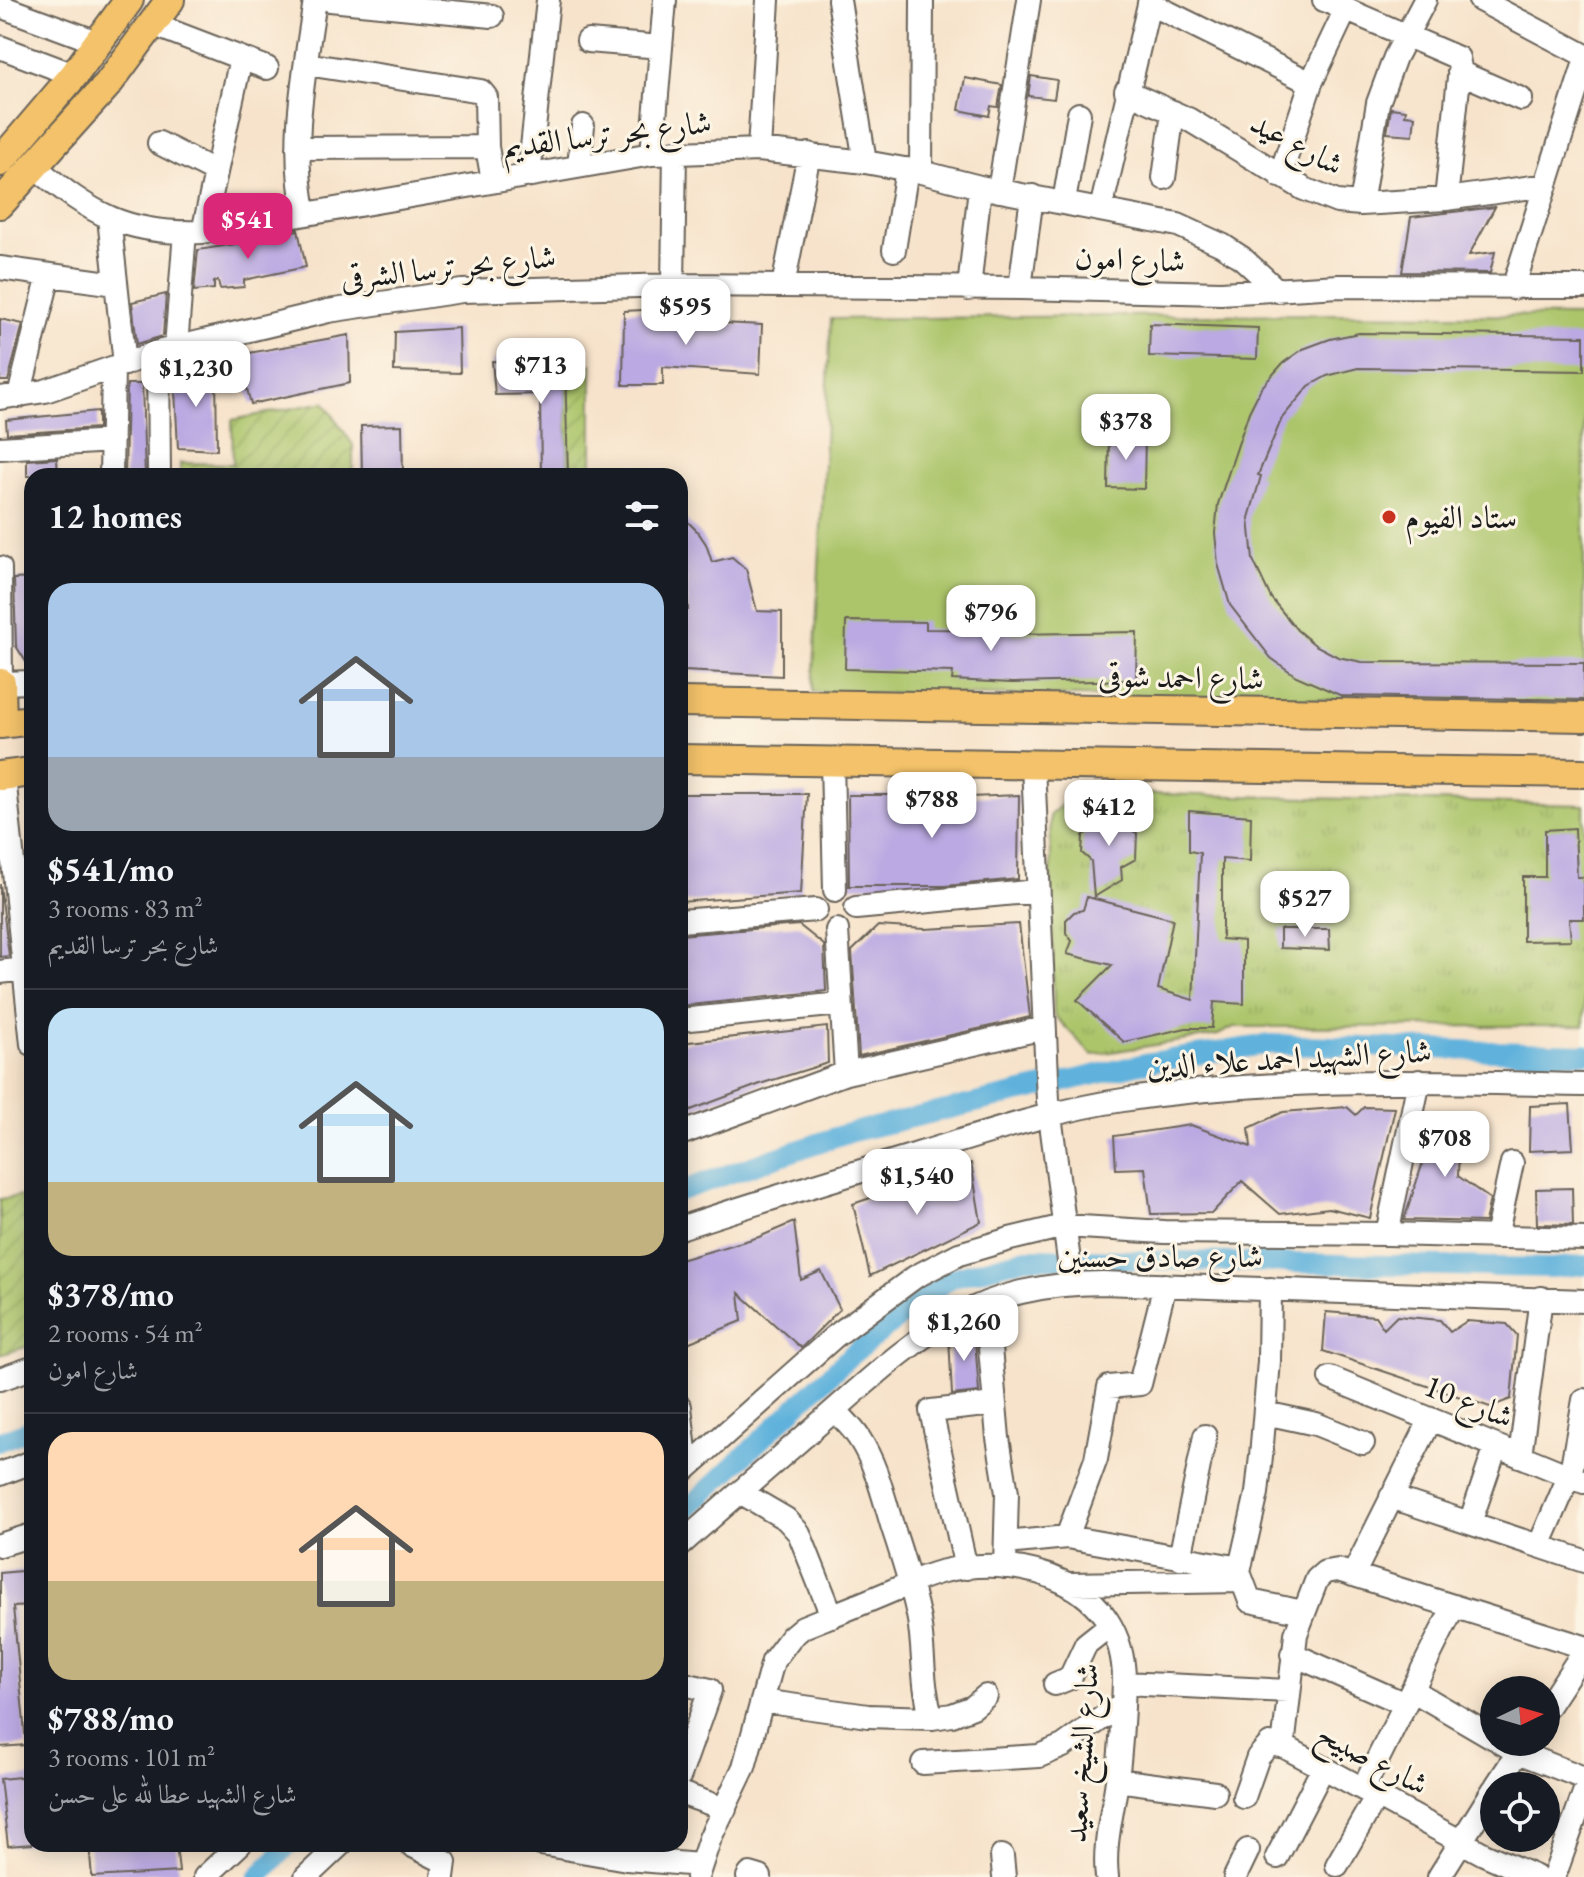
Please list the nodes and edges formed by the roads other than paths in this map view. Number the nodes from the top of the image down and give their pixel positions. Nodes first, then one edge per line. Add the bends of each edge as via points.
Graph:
1 (129, 0) edge
2 (170, 0) edge
3 (315, 0) edge
4 (330, 0) edge
5 (548, 0) edge
6 (665, 0) edge
7 (768, 0) edge
8 (839, 0) edge
9 (922, 0) edge
10 (1029, 0) edge
11 (1324, 0) edge
12 (1425, 0) edge
13 (1480, 0) edge
14 (1528, 0) edge
15 (1149, 1) edge
16 (0, 6) edge
17 (1346, 9) junction
18 (492, 16) dead end
19 (1521, 22) junction
20 (152, 24) junction
21 (1406, 35) junction
22 (588, 41) dead end
23 (96, 44) junction
24 (0, 47) edge
25 (661, 47) junction
26 (1584, 55) edge
27 (241, 58) junction
28 (306, 64) junction
29 (1584, 65) edge
30 (120, 66) junction
31 (267, 68) dead end
32 (1459, 72) junction
33 (74, 75) junction
34 (1311, 83) junction
35 (1126, 91) junction
36 (96, 97) junction
37 (1521, 99) dead end
38 (1173, 112) junction
39 (1079, 114) dead end
40 (583, 126) dead end
41 (159, 143) dead end
42 (487, 147) junction
43 (298, 148) junction
44 (759, 150) junction
45 (675, 151) junction
46 (652, 154) junction
47 (809, 154) junction
48 (0, 162) edge
49 (865, 162) junction
50 (579, 166) junction
51 (35, 167) junction
52 (914, 171) junction
53 (216, 172) junction
54 (529, 175) junction
55 (1280, 176) junction
56 (1164, 178) dead end
57 (493, 181) junction
58 (1546, 185) junction
59 (990, 189) junction
60 (1032, 196) junction
61 (1446, 199) junction
62 (1064, 202) junction
63 (0, 204) edge
64 (1361, 204) junction
65 (1101, 209) junction
66 (305, 214) junction
67 (109, 218) junction
68 (194, 232) junction
69 (894, 250) dead end
70 (0, 268) edge
71 (49, 275) junction
72 (116, 284) junction
73 (673, 285) junction
74 (783, 286) junction
75 (1584, 287) edge
76 (1020, 288) junction
77 (1513, 288) junction
78 (969, 289) junction
79 (1278, 291) junction
80 (167, 349) junction
81 (119, 366) junction
82 (10, 397) edge
83 (112, 441) junction
84 (0, 448) edge
85 (111, 468) edge
86 (160, 468) edge
87 (0, 568) edge
88 (24, 682) edge
89 (1, 683) edge
90 (688, 702) edge
91 (1584, 717) edge
92 (24, 721) edge
93 (1, 724) edge
94 (688, 759) edge
95 (832, 761) junction
96 (1033, 765) junction
97 (24, 773) edge
98 (1584, 773) edge
99 (2, 776) edge
100 (835, 890) junction
101 (1038, 891) junction
102 (856, 908) junction
103 (816, 910) junction
104 (688, 920) edge
105 (837, 930) junction
106 (24, 938) edge
107 (24, 969) edge
108 (0, 972) edge
109 (841, 1004) junction
110 (688, 1019) edge
111 (1045, 1035) junction
112 (846, 1073) junction
113 (1419, 1081) junction
114 (1584, 1085) edge
115 (1049, 1107) junction
116 (688, 1131) edge
117 (1512, 1163) dead end
118 (688, 1225) edge
119 (1065, 1234) junction
120 (1387, 1234) junction
121 (1496, 1237) junction
122 (1584, 1239) edge
123 (1071, 1278) junction
124 (1165, 1285) junction
125 (1270, 1289) junction
126 (1541, 1298) junction
127 (1584, 1301) edge
128 (986, 1303) junction
129 (24, 1371) edge
130 (1330, 1378) dead end
131 (0, 1379) edge
132 (1584, 1400) edge
133 (994, 1404) junction
134 (835, 1410) junction
135 (1265, 1413) junction
136 (1431, 1419) junction
137 (1205, 1436) dead end
138 (1363, 1443) dead end
139 (1496, 1446) junction
140 (1520, 1456) junction
141 (24, 1465) edge
142 (688, 1467) edge
143 (0, 1474) edge
144 (1576, 1479) edge
145 (740, 1492) junction
146 (1391, 1497) junction
147 (1470, 1523) junction
148 (1067, 1537) junction
149 (24, 1538) edge
150 (688, 1538) edge
151 (1006, 1543) junction
152 (0, 1545) edge
153 (1539, 1546) junction
154 (1180, 1558) junction
155 (1584, 1561) edge
156 (1005, 1567) junction
157 (966, 1568) junction
158 (1240, 1574) junction
159 (1353, 1575) junction
160 (911, 1584) junction
161 (1070, 1584) junction
162 (1454, 1606) junction
163 (1303, 1612) junction
164 (832, 1616) junction
165 (1110, 1625) junction
166 (1584, 1649) edge
167 (1292, 1654) junction
168 (1055, 1684) dead end
169 (688, 1685) edge
170 (1560, 1687) edge
171 (1289, 1691) junction
172 (1123, 1693) junction
173 (986, 1696) dead end
174 (1409, 1697) junction
175 (762, 1701) junction
176 (932, 1718) junction
177 (1480, 1731) edge
178 (1285, 1747) junction
179 (688, 1752) edge
180 (1537, 1756) edge
181 (923, 1763) dead end
182 (1323, 1768) junction
183 (1584, 1778) edge
184 (1117, 1780) junction
185 (1215, 1793) dead end
186 (1370, 1793) junction
187 (1584, 1793) edge
188 (688, 1796) edge
189 (1244, 1797) dead end
190 (725, 1809) junction
191 (1480, 1811) edge
192 (1461, 1841) junction
193 (1248, 1850) dead end
194 (232, 1852) edge
195 (333, 1852) edge
196 (425, 1852) edge
197 (587, 1852) edge
198 (1277, 1857) dead end
199 (1337, 1865) dead end
200 (1494, 1869) edge
201 (699, 1871) edge
202 (205, 1877) edge
203 (306, 1877) edge
204 (443, 1877) edge
205 (748, 1877) edge
206 (760, 1877) edge
207 (1107, 1877) edge
208 (1235, 1877) edge
209 (1439, 1877) edge
210 (1536, 1877) edge
211 (1554, 1877) edge

1 - 23 main road
2 - 20 main road
3 - 28 street
4 - 18 street
5 - 54 street
6 - 25 street
7 - 44 street
8 - 49 street
9 - 52 street
10 - 59 street
11 - 17 street
12 - 21 street
13 - 19 street
14 - 19 street
15 - 34 street
15 - 35 street
16 - 23 street
17 - 21 street
17 - 34 street
19 - 26 street
20 - 27 street
20 - 30 main road
21 - 32 street via 1454,55
21 - 64 street via 1378,103
22 - 25 street
23 - 30 main road via 103,62
23 - 33 main road
24 - 33 street
25 - 46 street
27 - 31 street
27 - 53 street
28 - 42 street via 483,92
28 - 43 street
29 - 58 street
30 - 36 main road
32 - 37 street
32 - 61 street
33 - 36 main road via 90,81
33 - 48 main road
34 - 55 street
35 - 38 street, شارع عيد
35 - 65 street
36 - 51 main road
38 - 55 street, شارع عيد
38 - 56 street
39 - 62 street
40 - 50 street
41 - 53 street
42 - 43 street
42 - 57 street
43 - 66 street
44 - 45 street, شارع بحر ترسا القديم
44 - 47 street, شارع بحر ترسا القديم
45 - 46 street, شارع بحر ترسا القديم
45 - 73 street
46 - 50 street, شارع بحر ترسا القديم
47 - 49 street, شارع بحر ترسا القديم
47 - 74 street
49 - 52 street, شارع بحر ترسا القديم
50 - 54 street, شارع بحر ترسا القديم
51 - 63 main road
51 - 67 street, شارع بحر ترسا القديم via 76,201
52 - 59 street, شارع بحر ترسا القديم
52 - 69 street
53 - 68 street
54 - 57 street, شارع بحر ترسا القديم
55 - 64 street, شارع عيد via 1337,202
57 - 66 street, شارع بحر ترسا القديم
58 - 61 street, شارع عيد
58 - 77 street
59 - 60 street, شارع بحر ترسا القديم
59 - 78 street
60 - 62 street, شارع بحر ترسا القديم
60 - 76 street
61 - 64 street, شارع عيد
62 - 65 street, شارع بحر ترسا القديم
65 - 79 street, شارع بحر ترسا القديم via 1200,234 1242,258
66 - 68 street, شارع بحر ترسا القديم
67 - 68 street, شارع بحر ترسا القديم via 145,229
67 - 72 street
68 - 80 street
70 - 71 street
71 - 72 street
71 - 82 street
72 - 81 street
73 - 74 street, شارع امون
73 - 80 street, شارع بحر ترسا الشرقى via 462,291 395,299
74 - 78 street, شارع امون
75 - 77 street, شارع امون
76 - 78 street, شارع امون
76 - 79 street, شارع امون
77 - 79 street, شارع امون via 1339,286
80 - 81 street, شارع بحر ترسا الشرقى
80 - 86 street
81 - 82 street, شارع بحر ترسا الشرقى
81 - 83 street
83 - 84 street
83 - 85 street
87 - 89 street
88 - 89 street
89 - 93 main road
90 - 91 main road, شارع احمد شوقى
92 - 93 main road
94 - 95 main road
95 - 96 main road
95 - 100 street
96 - 98 main road
96 - 101 street
97 - 99 main road
99 - 106 street
100 - 102 street via 847,893
100 - 103 street via 820,899
101 - 102 street
101 - 111 street
102 - 105 street via 849,926
103 - 104 street
103 - 105 street via 825,927
105 - 109 street
107 - 108 street
109 - 110 street
109 - 112 street
111 - 112 street
111 - 115 street
112 - 116 street
113 - 114 street, شارع الشهيد احمد علاء الدين
113 - 115 street, شارع الشهيد احمد علاء الدين via 1222,1087
113 - 120 street
115 - 118 street, شارع الشهيد احمد علاء الدين
115 - 119 street
117 - 121 street
119 - 120 street, شارع صادق حسنين
119 - 123 street
119 - 142 street, شارع صادق حسنين via 959,1254 915,1277 834,1337
120 - 121 street, شارع صادق حسنين
121 - 122 street, شارع صادق حسنين
123 - 124 street, شارع صادق حسنين
123 - 128 street, شارع صادق حسنين
124 - 125 street, شارع صادق حسنين
124 - 148 street via 1140,1384 1109,1387 1096,1459
125 - 126 street, شارع صادق حسنين
125 - 135 street
126 - 127 street, شارع صادق حسنين
126 - 140 street
128 - 133 street
128 - 134 street, شارع صادق حسنين via 928,1331
129 - 131 street
130 - 136 street, شارع 10
132 - 144 street
133 - 151 street via 1007,1493
133 - 157 street via 931,1411
134 - 145 street, شارع صادق حسنين
134 - 160 street via 871,1459
135 - 138 street via 1316,1424
135 - 158 street via 1257,1493
136 - 139 street, شارع 10
136 - 146 street
137 - 154 street
139 - 140 street, شارع 10
139 - 147 street
140 - 144 street, شارع 10
141 - 143 street
144 - 153 street
145 - 150 street, شارع صادق حسنين
145 - 164 street via 786,1519 799,1533
146 - 147 street
146 - 159 street
147 - 153 street
148 - 151 street
148 - 154 street
149 - 152 street
151 - 156 street
153 - 155 street
154 - 158 street
156 - 157 street, شارع الشيخ سعيد
156 - 161 street, شارع الشيخ سعيد
157 - 160 street, شارع الشيخ سعيد
158 - 161 street
158 - 163 street via 1250,1601
159 - 162 street
159 - 163 street, شارع صبيح via 1331,1570 1320,1575
160 - 164 street, شارع الشيخ سعيد
160 - 176 street
161 - 165 street, شارع الشيخ سعيد
162 - 166 street
162 - 174 street
163 - 167 street, شارع صبيح
164 - 175 street, شارع الشيخ سعيد via 803,1627 780,1649
165 - 168 street via 1086,1644 1070,1678
165 - 172 street, شارع الشيخ سعيد via 1121,1653
166 - 170 street
167 - 171 street, شارع صبيح
167 - 174 street
169 - 179 street via 710,1690
171 - 172 street
171 - 178 street, شارع صبيح
172 - 181 street via 1063,1746 1039,1756
172 - 184 street, شارع الشيخ سعيد
173 - 176 street via 973,1707
174 - 177 street
174 - 186 street
175 - 176 street via 868,1716
175 - 190 street, شارع الشيخ سعيد via 744,1767
178 - 182 street, شارع صبيح
178 - 189 street via 1270,1744 1261,1751
180 - 183 street
182 - 186 street, شارع صبيح
182 - 198 street
184 - 185 street
184 - 207 street, شارع الشيخ سعيد
186 - 192 street, شارع صبيح
186 - 199 street
187 - 211 street
188 - 190 street
190 - 201 street, شارع الشيخ سعيد
191 - 192 street
192 - 200 street, شارع صبيح
192 - 209 street
193 - 208 street
194 - 202 street
195 - 203 street
196 - 204 street via 445,1862
197 - 201 street
200 - 210 street, شارع صبيح
205 - 206 street

